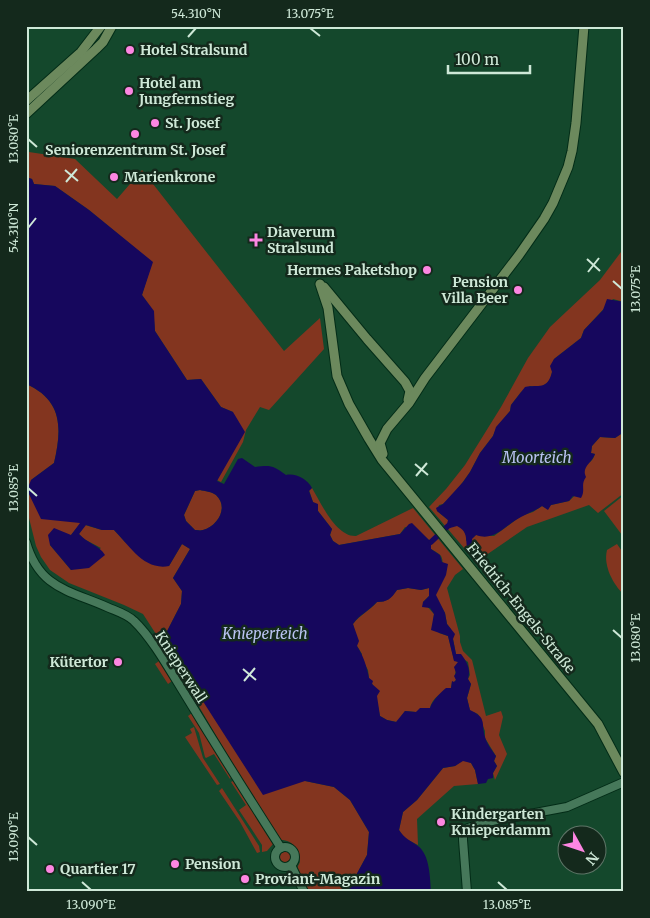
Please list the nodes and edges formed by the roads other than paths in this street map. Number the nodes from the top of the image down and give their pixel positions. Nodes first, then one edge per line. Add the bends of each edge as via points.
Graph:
1 (101, 26) edge
2 (112, 26) edge
3 (584, 26) edge
4 (26, 101) edge
5 (26, 114) edge
6 (351, 319) junction
7 (330, 329) junction
8 (425, 378) junction
9 (405, 382) junction
10 (348, 398) junction
11 (402, 411) junction
12 (387, 429) junction
13 (389, 466) junction
14 (26, 542) edge
15 (624, 773) edge
16 (624, 782) edge
17 (281, 848) junction
18 (291, 865) junction
19 (304, 892) edge
20 (467, 892) edge

1 - 4 main road via 81,52
2 - 5 main road via 103,42
3 - 8 main road via 572,151 560,188 536,231
6 - 7 main road via 339,316
6 - 7 main road via 320,284 328,308
6 - 9 main road
7 - 10 main road, Friedrich-Engels-Straße via 337,376
8 - 9 main road via 416,383
8 - 11 main road
9 - 11 main road via 410,394
10 - 12 main road, Friedrich-Engels-Straße via 370,433 379,434
10 - 13 main road, Friedrich-Engels-Straße via 369,439
11 - 12 main road
12 - 13 main road, Friedrich-Engels-Straße via 380,446
13 - 15 main road, Friedrich-Engels-Straße via 598,724
14 - 17 street, Knieperwall via 33,562 50,582 129,617 142,629
16 - 20 street via 567,807 468,828 463,840
17 - 18 street, Knieperwall via 293,850 295,860
17 - 18 street, Knieperwall via 276,854 277,862 285,867
18 - 19 street, Knieperwall

